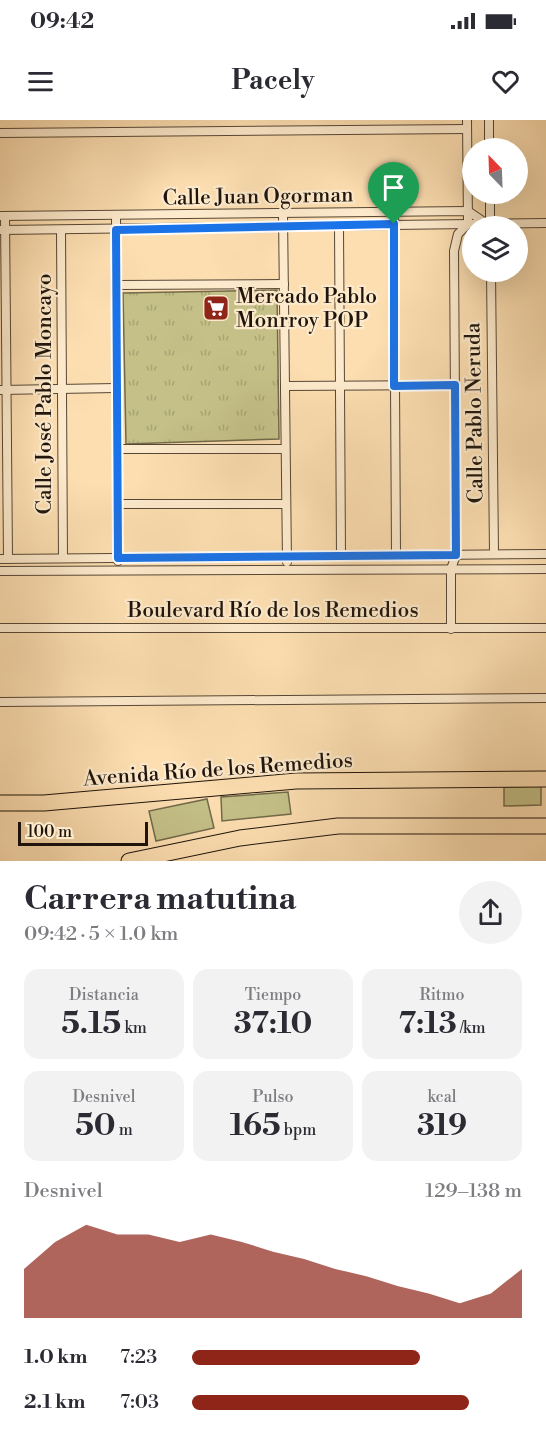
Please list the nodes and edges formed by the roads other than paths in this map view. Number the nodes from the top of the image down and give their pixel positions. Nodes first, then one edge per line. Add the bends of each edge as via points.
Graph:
1 (489, 120) edge
2 (467, 124) edge
3 (0, 133) edge
4 (489, 138) edge
5 (394, 211) junction
6 (468, 211) junction
7 (283, 214) junction
8 (3, 216) edge
9 (116, 216) junction
10 (468, 216) edge
11 (474, 216) edge
12 (546, 223) edge
13 (394, 224) junction
14 (462, 224) edge
15 (528, 224) edge
16 (339, 226) junction
17 (283, 227) junction
18 (3, 229) edge
19 (62, 230) junction
20 (116, 230) junction
21 (462, 230) edge
22 (491, 282) edge
23 (284, 284) junction
24 (116, 285) junction
25 (455, 385) junction
26 (285, 386) junction
27 (340, 386) junction
28 (394, 386) junction
29 (116, 388) junction
30 (61, 389) junction
31 (3, 390) edge
32 (117, 449) junction
33 (285, 449) junction
34 (117, 504) junction
35 (285, 504) junction
36 (494, 554) junction
37 (546, 554) edge
38 (396, 555) junction
39 (456, 555) junction
40 (341, 556) junction
41 (287, 557) junction
42 (63, 558) junction
43 (118, 558) junction
44 (4, 559) edge
45 (287, 568) junction
46 (451, 569) junction
47 (546, 569) edge
48 (118, 570) junction
49 (0, 572) edge
50 (0, 628) edge
51 (546, 628) edge
52 (451, 629) junction
53 (546, 698) edge
54 (0, 702) edge
55 (546, 779) edge
56 (0, 803) edge
57 (546, 826) edge
58 (129, 861) edge

1 - 4 street
2 - 3 street
2 - 6 street
5 - 6 street, Calle Juan Ogorman
5 - 7 street, Calle Juan Ogorman
5 - 13 street
6 - 10 street
6 - 11 street
7 - 9 street, Calle Juan Ogorman
7 - 17 street
8 - 9 street, Calle Juan Ogorman
8 - 18 street
9 - 20 street
12 - 15 street, Calle Juan Ogorman
13 - 14 street, Calle Juan Ogorman
13 - 16 street, Calle Juan Ogorman
13 - 28 street
16 - 17 street, Calle Juan Ogorman
16 - 27 street
17 - 20 street, Calle Juan Ogorman
17 - 23 street
18 - 19 street, Calle Juan Ogorman
18 - 31 street
19 - 20 street, Calle Juan Ogorman
19 - 30 street, Calle José Pablo Moncayo
20 - 24 street
21 - 25 street, Calle Pablo Neruda via 454,251
22 - 36 street, Calle Pablo Neruda
23 - 24 street
23 - 26 street
24 - 29 street
25 - 28 street
25 - 39 street, Calle Pablo Neruda
26 - 27 street
26 - 33 street
27 - 28 street
27 - 40 street
28 - 38 street
29 - 30 street
29 - 32 street
30 - 31 street
30 - 42 street, Calle José Pablo Moncayo
31 - 44 street
32 - 33 street
32 - 34 street
33 - 35 street
34 - 35 street
34 - 43 street
35 - 41 street
36 - 37 street
36 - 39 street
38 - 39 street
38 - 40 street
39 - 46 street, Calle Pablo Neruda
40 - 41 street
41 - 43 street
41 - 45 street
42 - 43 street
42 - 44 street
43 - 48 street
45 - 46 street
45 - 48 street
46 - 47 street
46 - 52 street, Calle Pablo Neruda
48 - 49 street
50 - 52 street, Boulevard Río de los Remedios
51 - 52 street, Boulevard Río de los Remedios
53 - 54 street
55 - 56 highway, Avenida Río de los Remedios via 296,781
57 - 58 highway via 338,826 240,838

